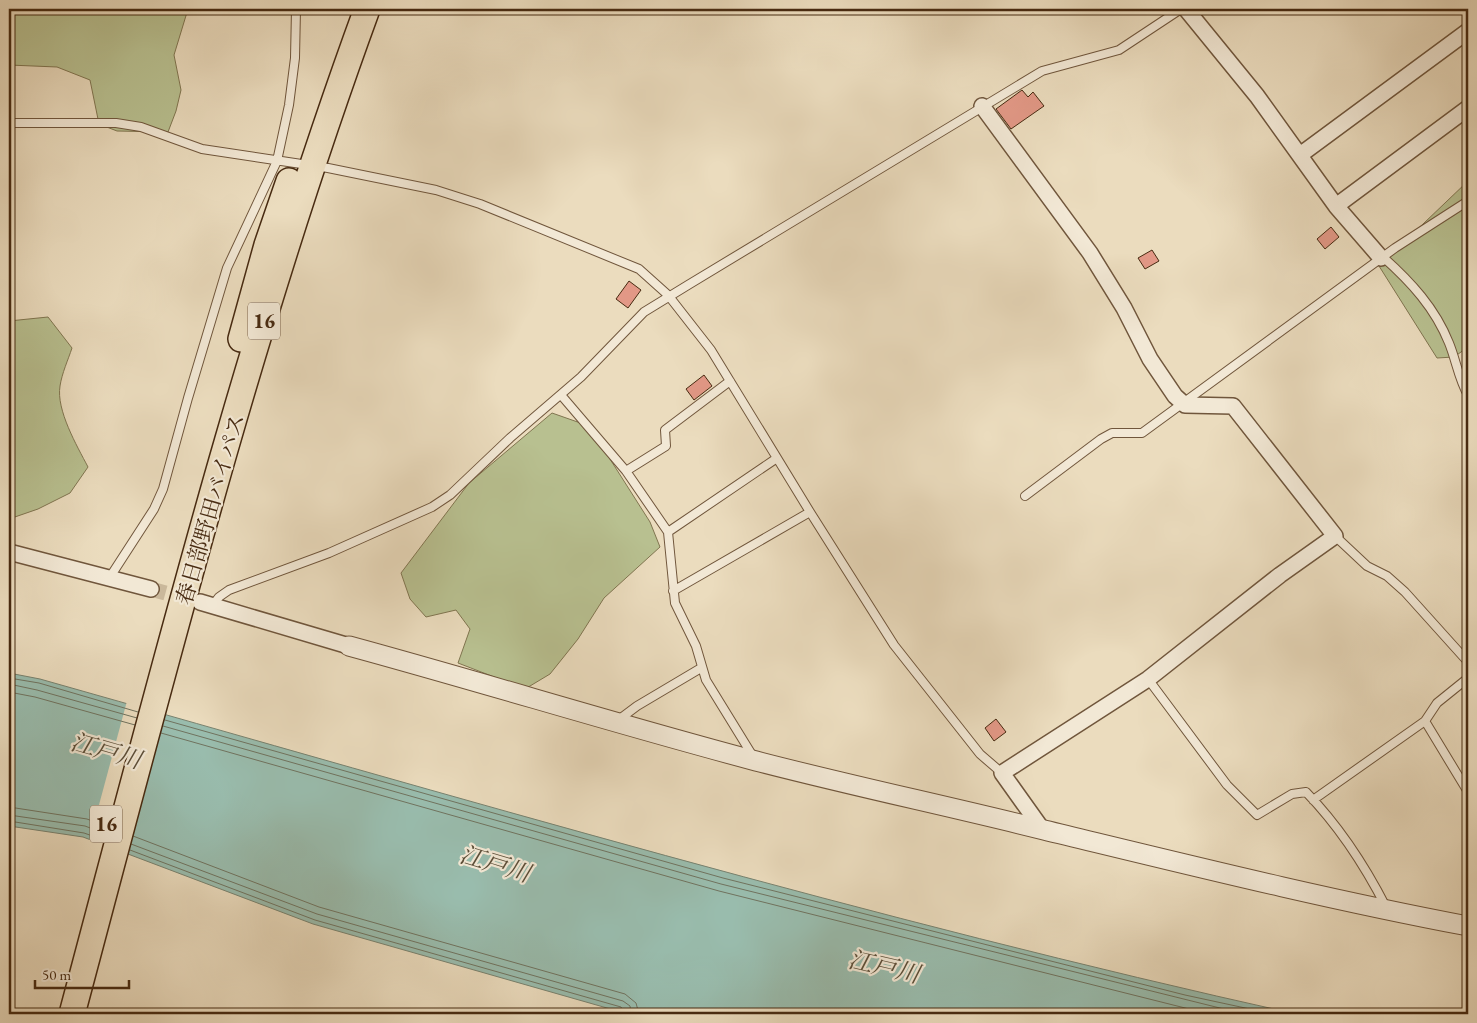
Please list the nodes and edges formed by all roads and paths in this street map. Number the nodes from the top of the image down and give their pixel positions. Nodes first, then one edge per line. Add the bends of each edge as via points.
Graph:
1 (296, 9) edge
2 (349, 9) edge
3 (367, 9) edge
4 (1181, 9) edge
5 (1186, 9) edge
6 (1468, 31) edge
7 (982, 106) junction
8 (1468, 108) edge
9 (9, 123) edge
10 (1300, 155) junction
11 (294, 163) junction
12 (1468, 201) edge
13 (1336, 206) junction
14 (1382, 258) junction
15 (668, 295) junction
16 (730, 381) junction
17 (1468, 394) edge
18 (562, 395) junction
19 (1182, 402) junction
20 (777, 458) junction
21 (626, 471) junction
22 (1025, 496) dead end
23 (810, 512) junction
24 (668, 532) junction
25 (1335, 536) junction
26 (9, 552) edge
27 (110, 577) junction
28 (151, 589) tunnel mouth
29 (673, 591) junction
30 (207, 604) joint
31 (165, 635) junction
32 (349, 646) joint
33 (1468, 662) edge
34 (701, 668) junction
35 (1468, 678) edge
36 (1148, 679) junction
37 (617, 721) junction
38 (1425, 721) junction
39 (755, 761) junction
40 (1002, 773) junction
41 (1468, 792) edge
42 (1313, 800) junction
43 (1042, 829) junction
44 (1388, 911) junction
45 (1468, 926) edge
46 (55, 1014) edge
47 (72, 1014) edge

1 - 11 lane via 289,105
2 - 11 highway, 春日部野田バイパス / 16
3 - 11 highway, 春日部野田バイパス / 16
4 - 7 lane via 1119,50 1042,71
5 - 10 street
6 - 10 street
7 - 15 lane
7 - 19 street via 1090,253 1160,376
8 - 13 street
9 - 11 lane via 116,123 141,127 202,149
10 - 13 street
11 - 15 lane via 436,190 480,204 639,269
11 - 27 lane via 227,268 163,489
11 - 31 highway, 春日部野田バイパス / 16 via 267,245
12 - 14 lane
13 - 14 street
14 - 17 lane via 1414,285 1431,308 1449,342
14 - 19 lane
15 - 16 lane via 711,350
15 - 18 lane via 644,312
16 - 20 lane
16 - 21 lane via 665,430 666,446
18 - 21 lane
18 - 30 lane via 510,438 450,495 432,507 330,554 229,590
19 - 22 lane via 1142,433 1112,433 1101,439
19 - 25 street via 1185,405 1233,406
20 - 23 lane
20 - 24 lane
21 - 24 lane
23 - 29 lane
23 - 40 lane via 894,645 980,754
24 - 29 lane
25 - 33 lane via 1367,566 1387,576 1405,592
25 - 36 street via 1280,574
26 - 27 street
27 - 28 street
29 - 34 lane via 696,646
30 - 32 street
31 - 46 highway, 春日部野田バイパス / 16
31 - 47 highway, 春日部野田バイパス / 16
32 - 37 street
34 - 37 lane via 636,706
34 - 39 lane
35 - 38 lane via 1438,704
36 - 40 street
36 - 42 lane via 1227,785 1257,815 1292,794 1306,792
37 - 39 street
38 - 41 lane
38 - 42 lane
39 - 43 street
40 - 43 street
42 - 44 lane via 1372,879
43 - 44 street
44 - 45 street

